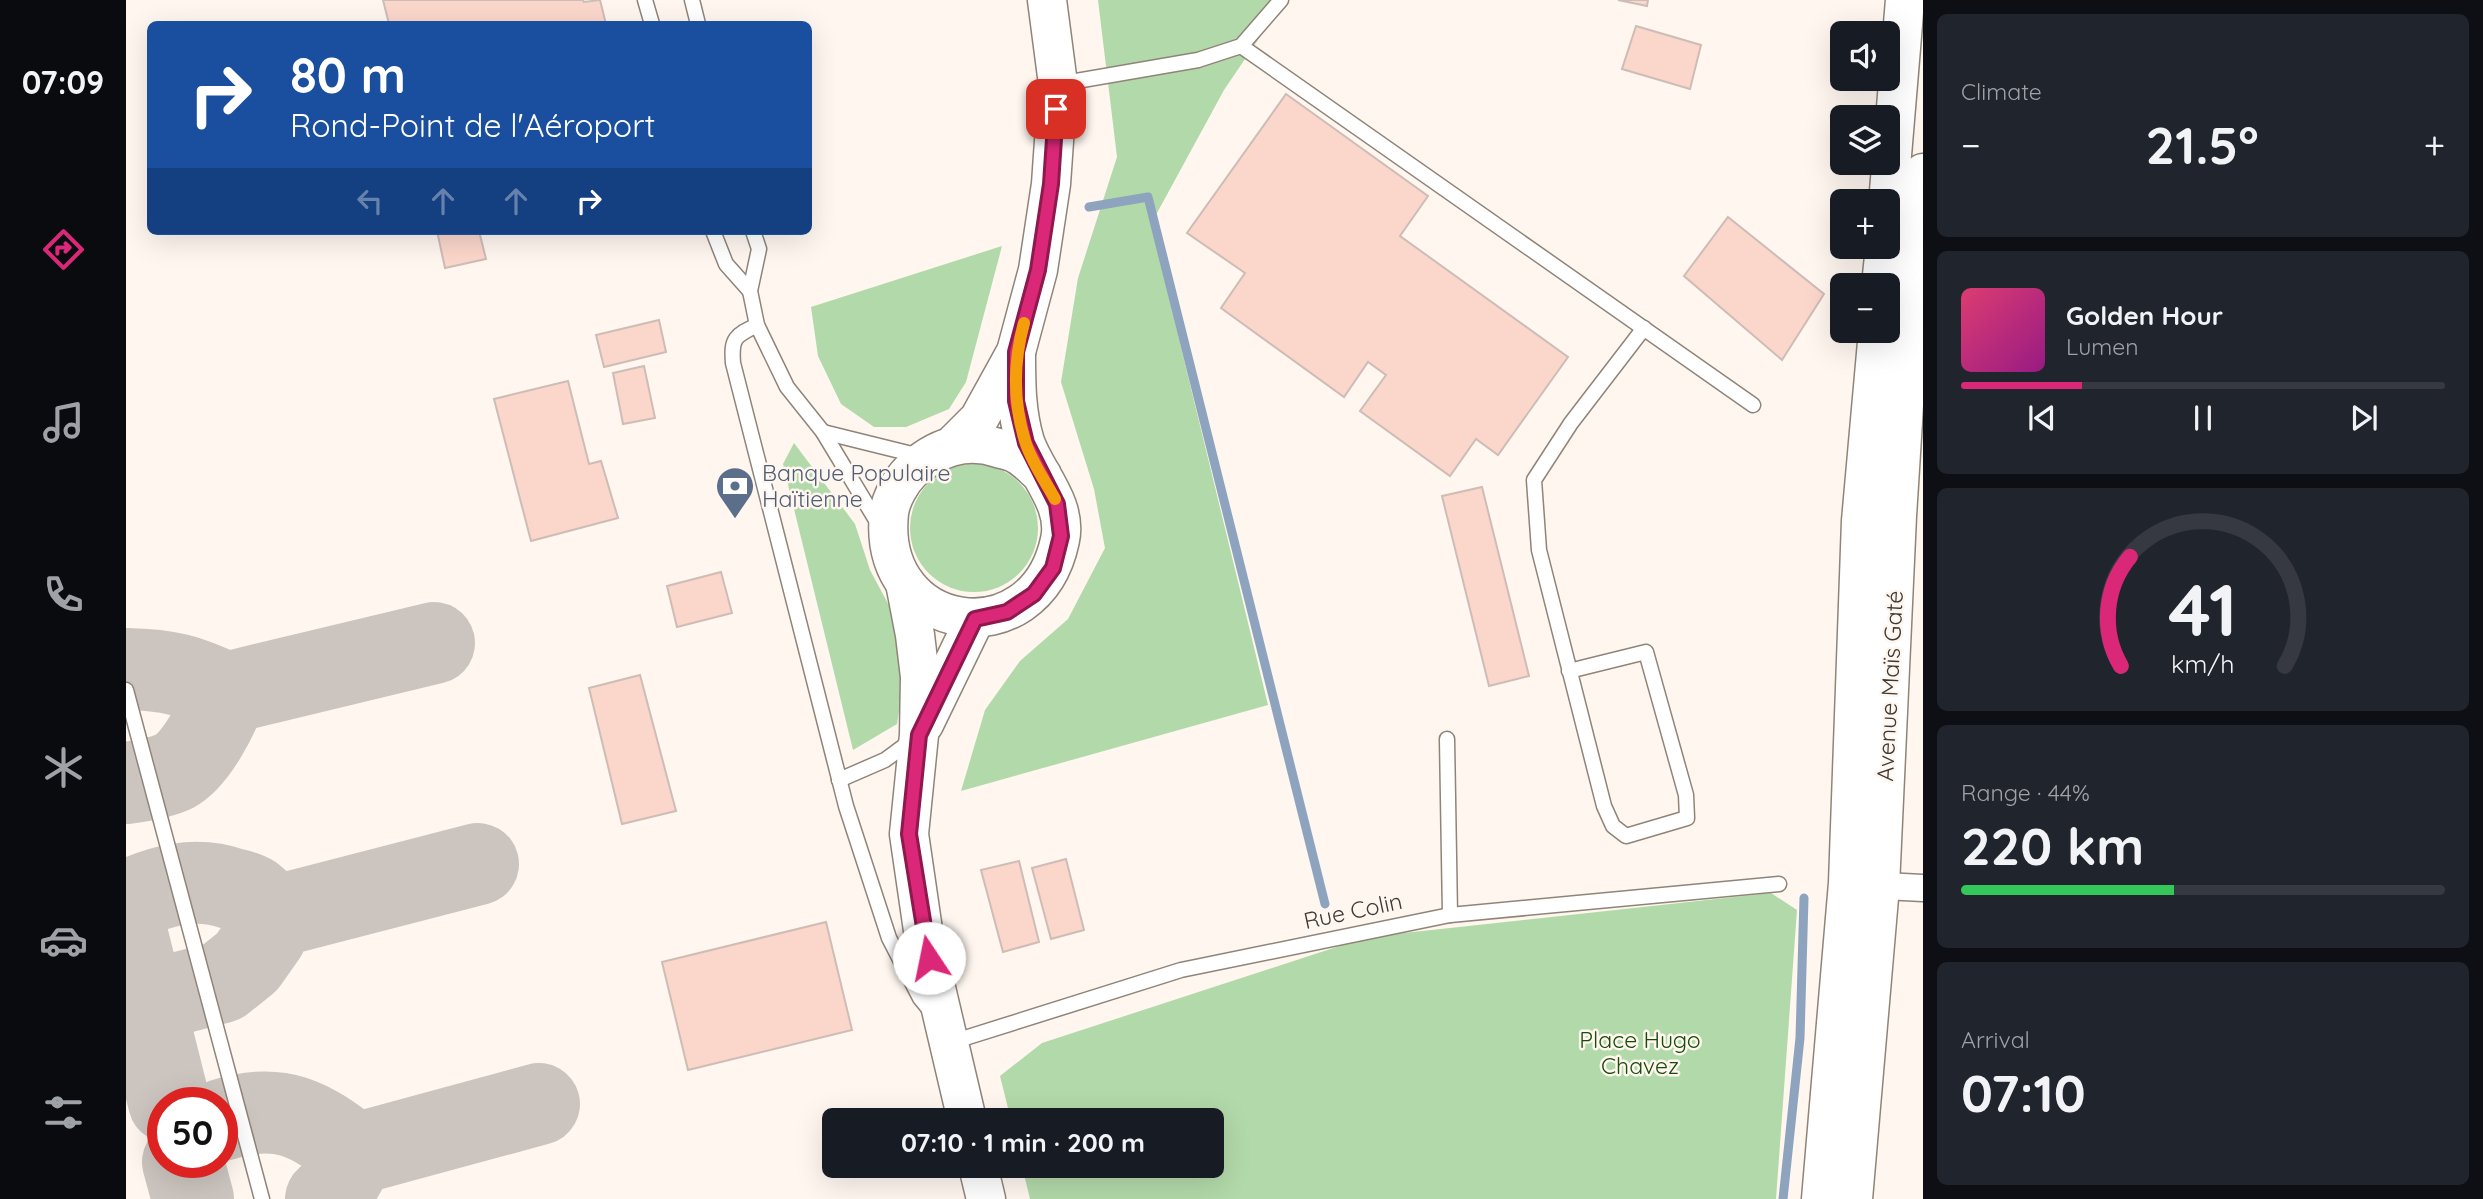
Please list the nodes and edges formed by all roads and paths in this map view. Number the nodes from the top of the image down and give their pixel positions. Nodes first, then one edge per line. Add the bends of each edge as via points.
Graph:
1 (645, 0) edge
2 (692, 0) edge
3 (1047, 0) edge
4 (1281, 0) edge
5 (1905, 0) edge
6 (651, 21) edge
7 (697, 21) edge
8 (1241, 46) junction
9 (1058, 84) junction
10 (1923, 173) edge
11 (1889, 189) edge
12 (715, 235) edge
13 (754, 235) edge
14 (750, 291) junction
15 (757, 325) junction
16 (1902, 327) edge
17 (1644, 328) junction
18 (1016, 352) junction
19 (1753, 405) dead end
20 (823, 432) junction
21 (939, 451) junction
22 (1042, 475) junction
23 (888, 541) junction
24 (905, 583) junction
25 (975, 619) junction
26 (1569, 671) junction
27 (126, 690) edge
28 (919, 735) junction
29 (1447, 739) dead end
30 (839, 780) junction
31 (1779, 884) dead end
32 (1864, 885) junction
33 (1923, 888) edge
34 (1450, 915) junction
35 (946, 1034) junction
36 (964, 1108) edge
37 (981, 1178) edge
38 (262, 1199) edge
39 (986, 1199) edge
40 (1821, 1199) edge
41 (1853, 1199) edge

1 - 6 lane
2 - 7 lane
3 - 9 main road
4 - 8 lane
5 - 11 main road
8 - 9 lane via 1198,60
8 - 17 lane
9 - 18 main road via 1044,233
10 - 16 main road, Avenue Maïs Gaté
12 - 14 lane via 726,264
13 - 14 lane via 758,249
14 - 15 lane
15 - 20 lane via 788,387
15 - 30 lane via 736,338 733,363
16 - 32 main road, Avenue Maïs Gaté via 1861,521
17 - 19 lane
17 - 26 lane via 1534,480 1539,550
18 - 21 main road via 979,419
18 - 22 main road via 1016,401 1026,443
20 - 21 lane
20 - 23 lane
21 - 22 main road via 985,443 1017,454
21 - 23 main road via 903,480 889,509
22 - 25 main road via 1057,504 1061,536 1053,568 1034,594 1007,612
23 - 24 main road via 893,564
24 - 25 main road via 924,602 948,614
24 - 28 main road via 920,677
25 - 28 main road
26 - 26 lane via 1646,652 1686,795 1687,818 1626,836 1613,826
27 - 38 lane
28 - 30 lane via 885,760
28 - 35 main road via 909,834 924,937
29 - 34 lane
30 - 35 lane via 889,938 920,999
31 - 34 lane, Rue Colin
32 - 33 street
32 - 40 main road, Avenue Maïs Gaté
32 - 41 main road, Avenue Maïs Gaté
34 - 35 lane, Rue Colin via 1181,970
35 - 36 main road
37 - 39 main road

